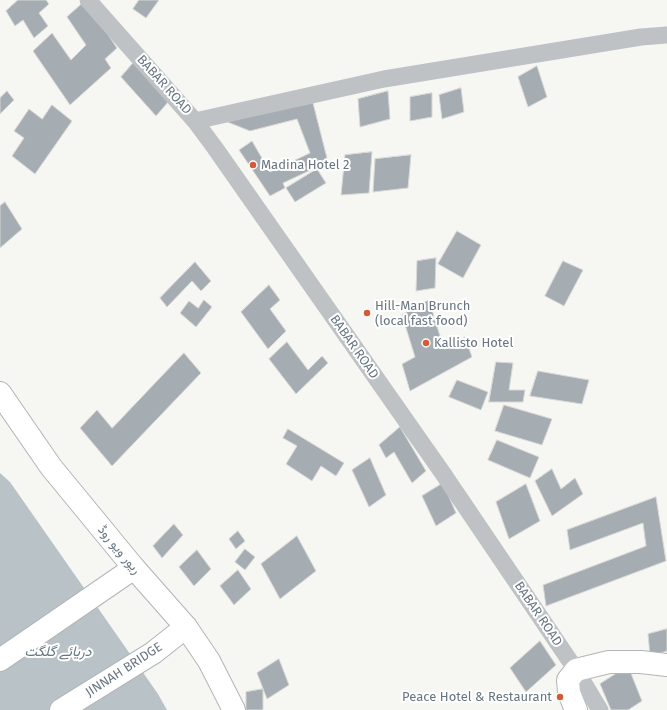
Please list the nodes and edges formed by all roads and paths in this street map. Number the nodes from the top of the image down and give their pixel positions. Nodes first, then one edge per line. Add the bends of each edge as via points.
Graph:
1 (88, 0) edge
2 (667, 35) edge
3 (195, 121) junction
4 (0, 393) edge
5 (134, 568) junction
6 (186, 627) junction
7 (0, 660) edge
8 (667, 665) edge
9 (576, 670) junction
10 (61, 710) edge
11 (234, 710) edge
12 (576, 710) edge
13 (600, 710) edge

1 - 3 street, BABAR ROAD
2 - 3 street via 641,37 384,80
3 - 9 street, BABAR ROAD via 444,474
4 - 5 main road, ریور ویو روڈ via 51,467
5 - 6 main road, ریور ویو روڈ
5 - 7 main road
6 - 10 main road, JINNAH BRIDGE via 153,653
6 - 11 main road, ریور ویو روڈ via 209,661
8 - 9 main road via 609,662
9 - 12 main road via 568,680 569,693
9 - 13 street, BABAR ROAD

